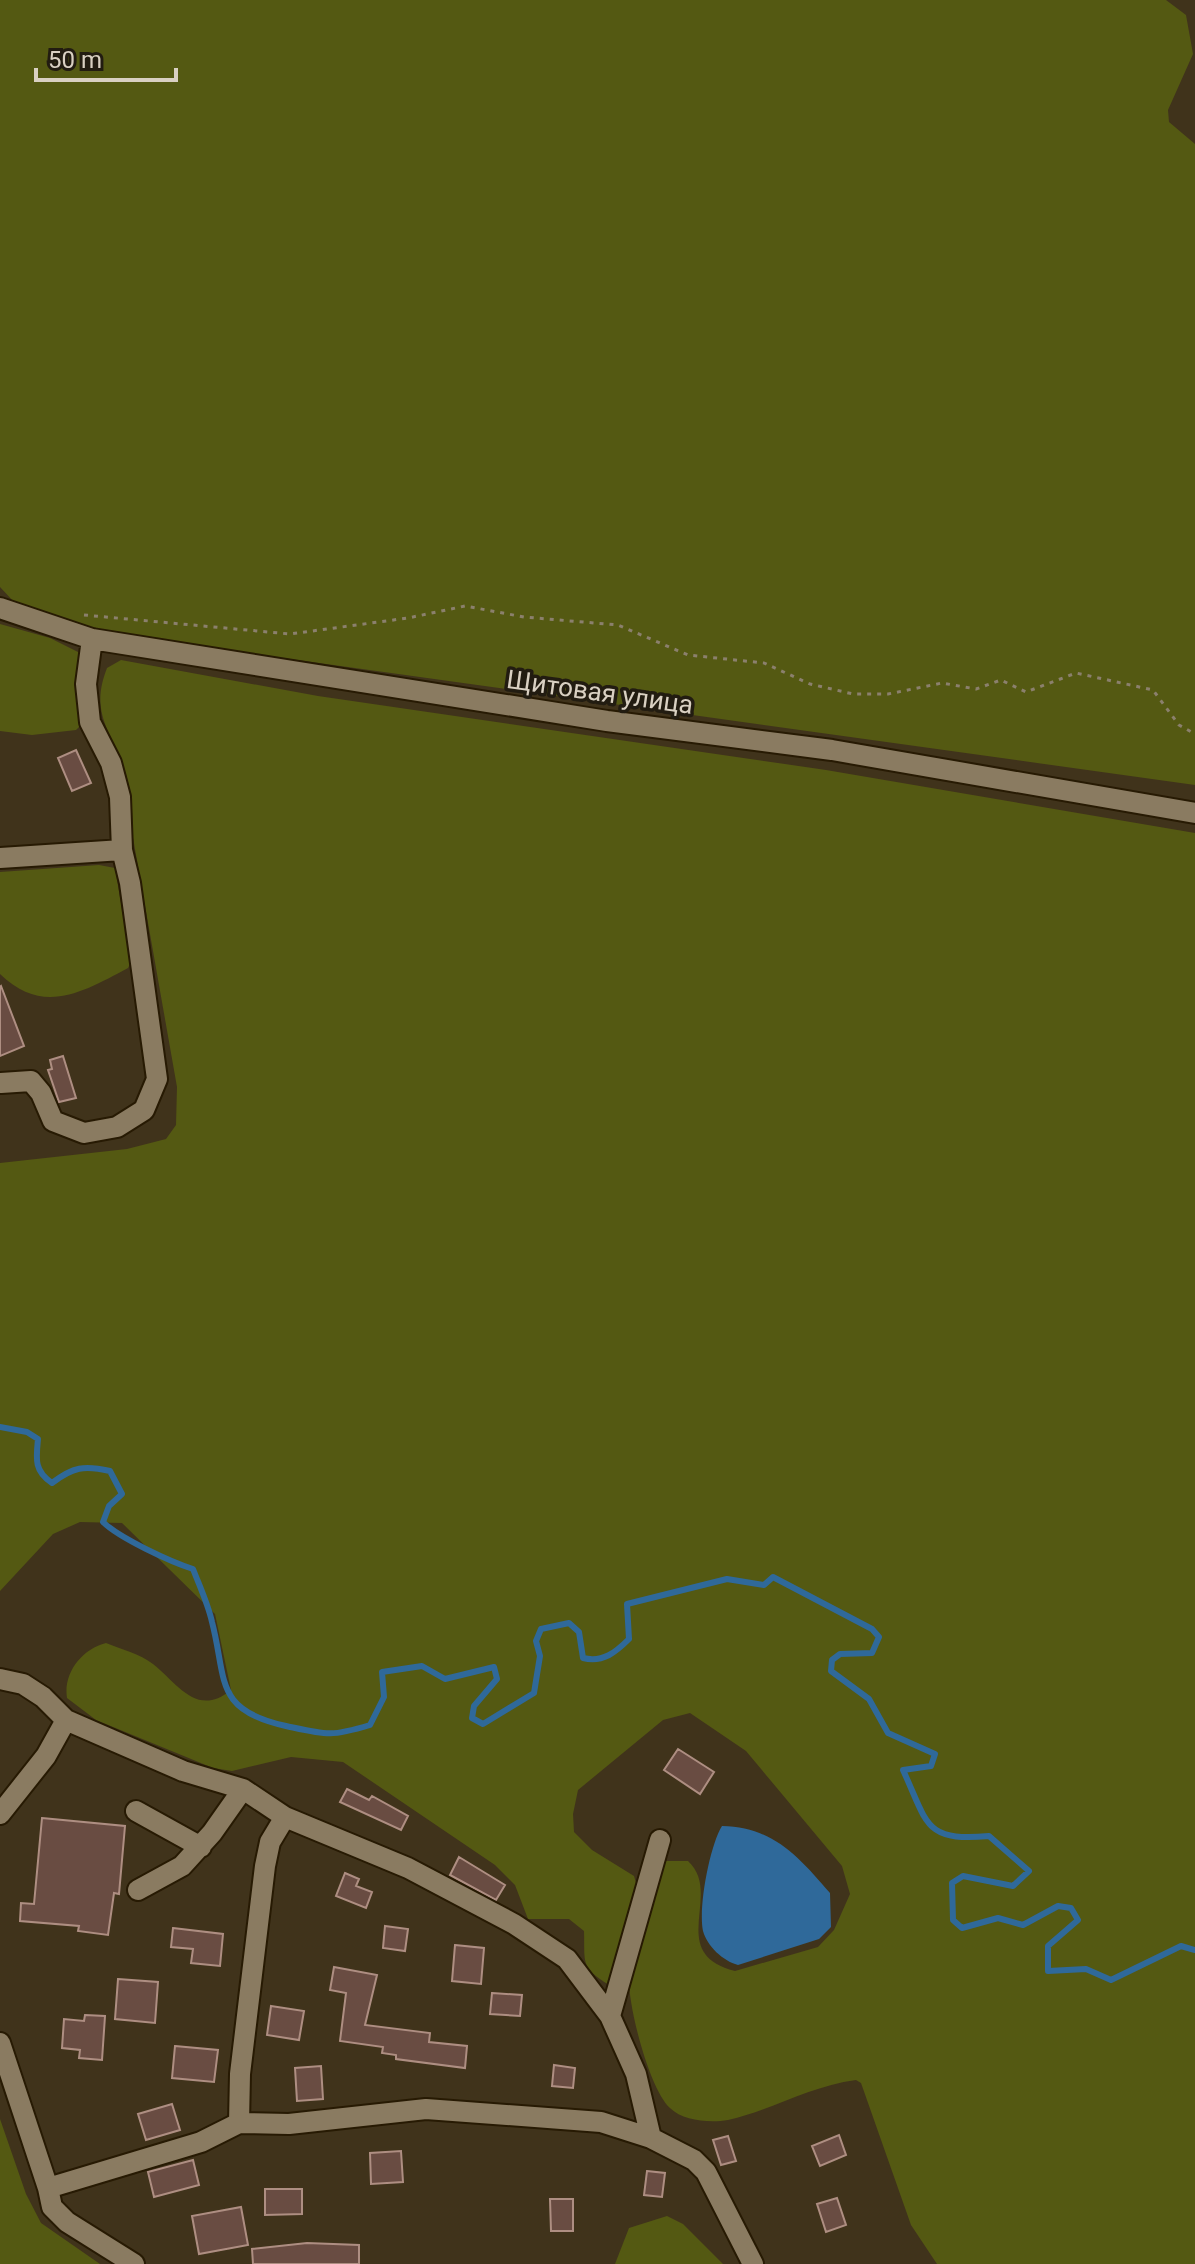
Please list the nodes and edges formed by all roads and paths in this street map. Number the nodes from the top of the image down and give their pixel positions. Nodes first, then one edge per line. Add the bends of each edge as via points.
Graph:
1 (0, 608) edge
2 (59, 627) junction
3 (92, 639) junction
4 (1195, 734) edge
5 (1195, 813) edge
6 (122, 850) junction
7 (0, 858) edge
8 (1, 1083) edge
9 (2, 1681) edge
10 (66, 1720) junction
11 (243, 1789) junction
12 (136, 1811) dead end
13 (0, 1814) edge
14 (285, 1817) junction
15 (660, 1840) dead end
16 (201, 1847) junction
17 (138, 1890) dead end
18 (610, 2016) junction
19 (0, 2043) edge
20 (239, 2123) junction
21 (651, 2138) junction
22 (48, 2188) junction
23 (134, 2264) edge
24 (753, 2264) edge

1 - 2 street, Щитовая улица
2 - 3 street, Щитовая улица
2 - 4 path via 80,615 104,614 290,634 465,606 618,625 688,655 764,663 810,684 853,694 888,694 942,683 976,689 1001,680 1026,692 1076,673 1088,675 1153,690 1179,725
3 - 5 street, Щитовая улица via 607,721 832,750
3 - 6 street via 86,684 90,722 111,763 120,797
6 - 7 street
6 - 8 street via 157,1079 144,1110 117,1127 84,1133 53,1121 31,1081
9 - 10 street via 23,1684
10 - 11 street via 183,1771
10 - 13 street via 46,1756
11 - 14 street
11 - 16 street
12 - 16 street
14 - 18 street via 408,1868 514,1924 567,1959
14 - 20 street via 270,1842 265,1866
15 - 18 street
16 - 17 street via 182,1866
18 - 21 street via 636,2074
19 - 22 street
20 - 21 street via 289,2124 426,2109 601,2122
20 - 22 street via 201,2142
21 - 24 street via 706,2172
22 - 23 street via 52,2207 67,2222

